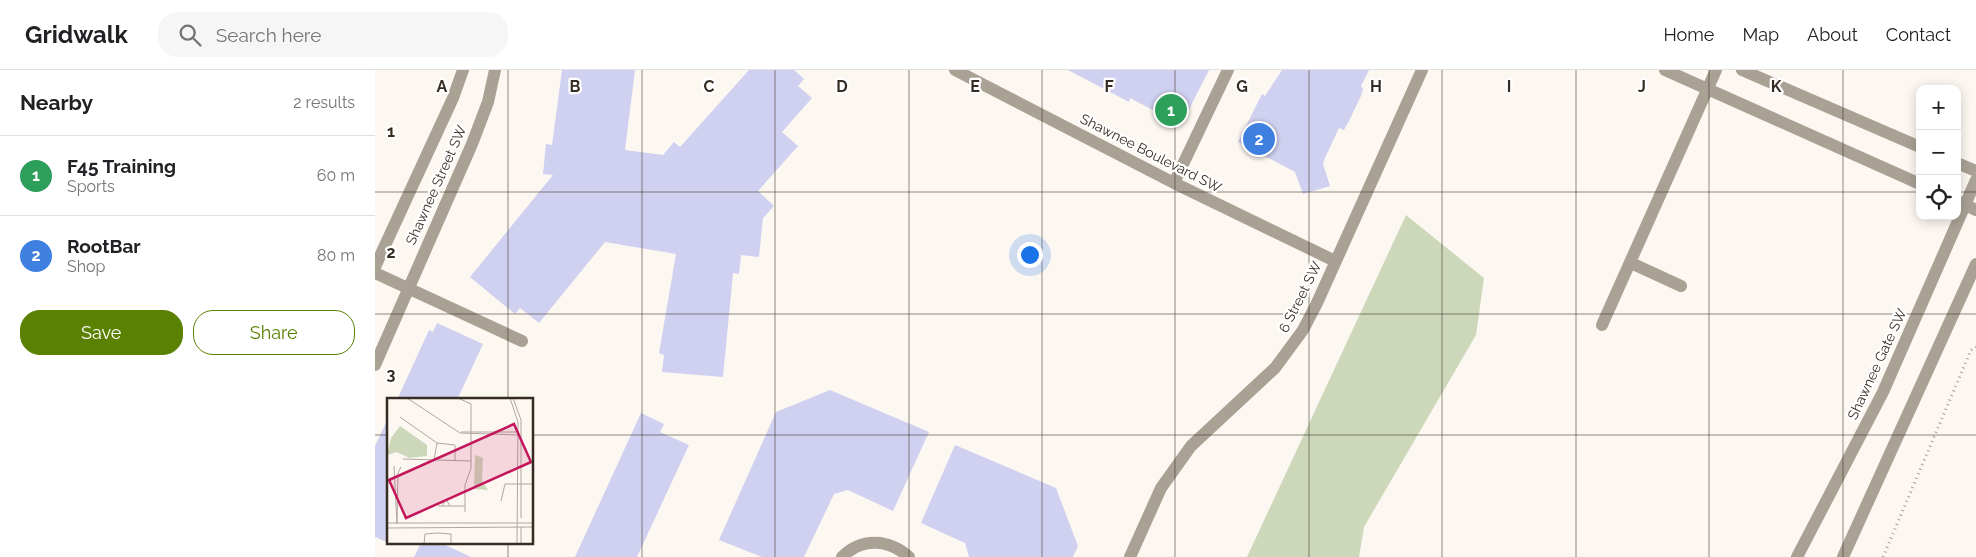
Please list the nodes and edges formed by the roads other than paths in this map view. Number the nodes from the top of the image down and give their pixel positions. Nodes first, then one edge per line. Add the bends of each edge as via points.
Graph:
1 (463, 70) edge
2 (495, 70) edge
3 (955, 70) edge
4 (1228, 70) edge
5 (1422, 70) edge
6 (1432, 70) edge
7 (1665, 70) edge
8 (1716, 70) edge
9 (1742, 70) edge
10 (1708, 89) junction
11 (1916, 145) edge
12 (1386, 150) junction
13 (1961, 165) edge
14 (1976, 171) edge
15 (1976, 180) edge
16 (1174, 182) junction
17 (1916, 182) edge
18 (1966, 205) edge
19 (1335, 261) junction
20 (1631, 263) junction
21 (1976, 264) edge
22 (375, 267) edge
23 (375, 273) edge
24 (1681, 286) dead end
25 (407, 288) junction
26 (1602, 325) dead end
27 (522, 341) dead end
28 (375, 365) edge
29 (842, 557) edge
30 (909, 557) edge
31 (1130, 557) edge
32 (1797, 557) edge
33 (1843, 557) edge

1 - 22 street, Shawnee Street SW
2 - 25 street, Shawnee Street SW via 488,102 472,144
3 - 16 street, Shawnee Boulevard SW
4 - 16 street
5 - 12 street, 6 Street SW
6 - 12 street
7 - 10 street
8 - 10 street
9 - 11 street
10 - 17 street
10 - 20 street
12 - 19 street, 6 Street SW
13 - 14 street
15 - 18 street, Shawnee Gate SW
16 - 19 street, Shawnee Boulevard SW
18 - 32 street, Shawnee Gate SW via 1883,392
19 - 31 street, 6 Street SW via 1303,330 1275,368 1191,446 1161,488
20 - 24 street
20 - 26 street
21 - 33 street
23 - 25 street
25 - 27 street
25 - 28 street, Shawnee Street SW
29 - 30 street via 859,545 870,542 894,546

